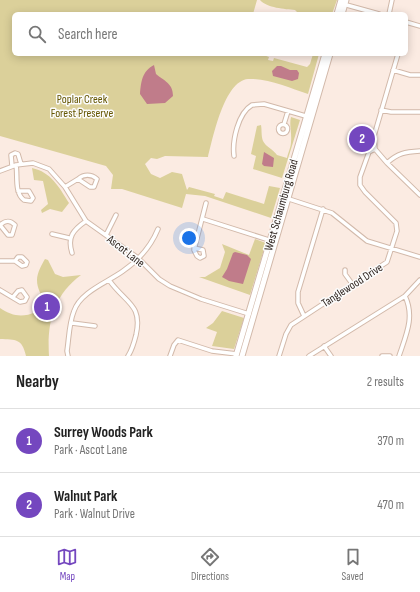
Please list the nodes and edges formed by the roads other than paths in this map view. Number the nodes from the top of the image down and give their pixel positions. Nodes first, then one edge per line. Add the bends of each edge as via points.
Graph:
1 (392, 0) edge
2 (343, 2) edge
3 (338, 12) edge
4 (342, 12) edge
5 (373, 12) edge
6 (389, 12) edge
7 (408, 23) edge
8 (420, 26) edge
9 (324, 56) edge
10 (329, 56) edge
11 (397, 56) edge
12 (393, 70) junction
13 (420, 75) edge
14 (382, 110) junction
15 (288, 111) junction
16 (420, 112) edge
17 (309, 117) junction
18 (284, 124) dead end
19 (375, 148) junction
20 (420, 151) edge
21 (234, 156) dead end
22 (387, 163) junction
23 (18, 164) junction
24 (12, 166) junction
25 (0, 171) edge
26 (78, 179) junction
27 (65, 187) junction
28 (18, 191) dead end
29 (420, 195) edge
30 (285, 198) junction
31 (206, 203) dead end
32 (323, 209) junction
33 (116, 215) dead end
34 (203, 219) junction
35 (86, 221) junction
36 (0, 225) edge
37 (158, 228) dead end
38 (52, 234) dead end
39 (106, 235) junction
40 (69, 238) junction
41 (273, 241) junction
42 (194, 248) dead end
43 (393, 248) junction
44 (72, 253) dead end
45 (420, 257) edge
46 (138, 258) junction
47 (0, 261) edge
48 (15, 262) dead end
49 (345, 270) dead end
50 (109, 280) junction
51 (420, 280) edge
52 (353, 285) junction
53 (0, 290) edge
54 (405, 296) junction
55 (13, 297) dead end
56 (201, 299) junction
57 (199, 304) dead end
58 (251, 315) junction
59 (304, 316) junction
60 (72, 323) junction
61 (95, 326) dead end
62 (324, 346) junction
63 (212, 351) junction
64 (68, 356) edge
65 (128, 356) edge
66 (170, 356) edge
67 (210, 356) edge
68 (240, 356) edge
69 (280, 356) edge
70 (309, 356) edge
71 (331, 356) edge
72 (382, 356) edge
73 (390, 356) edge
74 (399, 356) edge

1 - 6 street
2 - 3 main road
2 - 4 main road
2 - 5 street
7 - 8 street
9 - 17 main road, West Schaumburg Road
10 - 17 main road, West Schaumburg Road
11 - 12 street
12 - 13 street
12 - 14 street
14 - 16 street
14 - 19 street via 374,136
15 - 17 street
15 - 18 street
15 - 21 street via 261,103 250,104 242,117 234,146
17 - 30 main road, West Schaumburg Road
19 - 22 street
19 - 43 street, Tanglewood Drive via 369,152 360,177 360,185 396,223
20 - 22 street via 404,152
22 - 29 street
23 - 24 street
23 - 24 street via 18,154 15,153 12,155
23 - 27 street, Ascot Lane via 33,163 49,169
23 - 28 street
24 - 25 street
26 - 26 street via 90,187 94,187 97,179 88,175
26 - 27 street
27 - 35 street, Ascot Lane
30 - 32 street
30 - 41 main road, West Schaumburg Road
31 - 34 street
32 - 43 street via 332,213 367,241
32 - 59 street via 298,292 298,303
33 - 39 street
34 - 41 street
34 - 42 street
35 - 39 street, Ascot Lane
35 - 40 street via 74,230
36 - 36 street via 7,221 15,225 12,235 8,235
37 - 46 street via 153,242
38 - 40 street
39 - 46 street, Ascot Lane
40 - 44 street
41 - 58 main road, West Schaumburg Road
43 - 45 street
43 - 52 street, Tanglewood Drive via 387,262
46 - 50 street
46 - 56 street, Ascot Lane via 159,279
47 - 48 street
49 - 52 street
50 - 60 street via 78,304 73,312
50 - 65 street via 137,312 138,324
51 - 54 street
52 - 59 street, Tanglewood Drive
53 - 55 street
54 - 62 street
54 - 74 street via 410,307 410,321
56 - 57 street
56 - 58 street, Ascot Lane
58 - 68 main road, West Schaumburg Road
59 - 69 street, Tanglewood Drive via 291,325
60 - 61 street
60 - 64 street
62 - 70 street
62 - 71 street
63 - 66 street via 178,340
63 - 67 street
63 - 68 street
72 - 73 street

